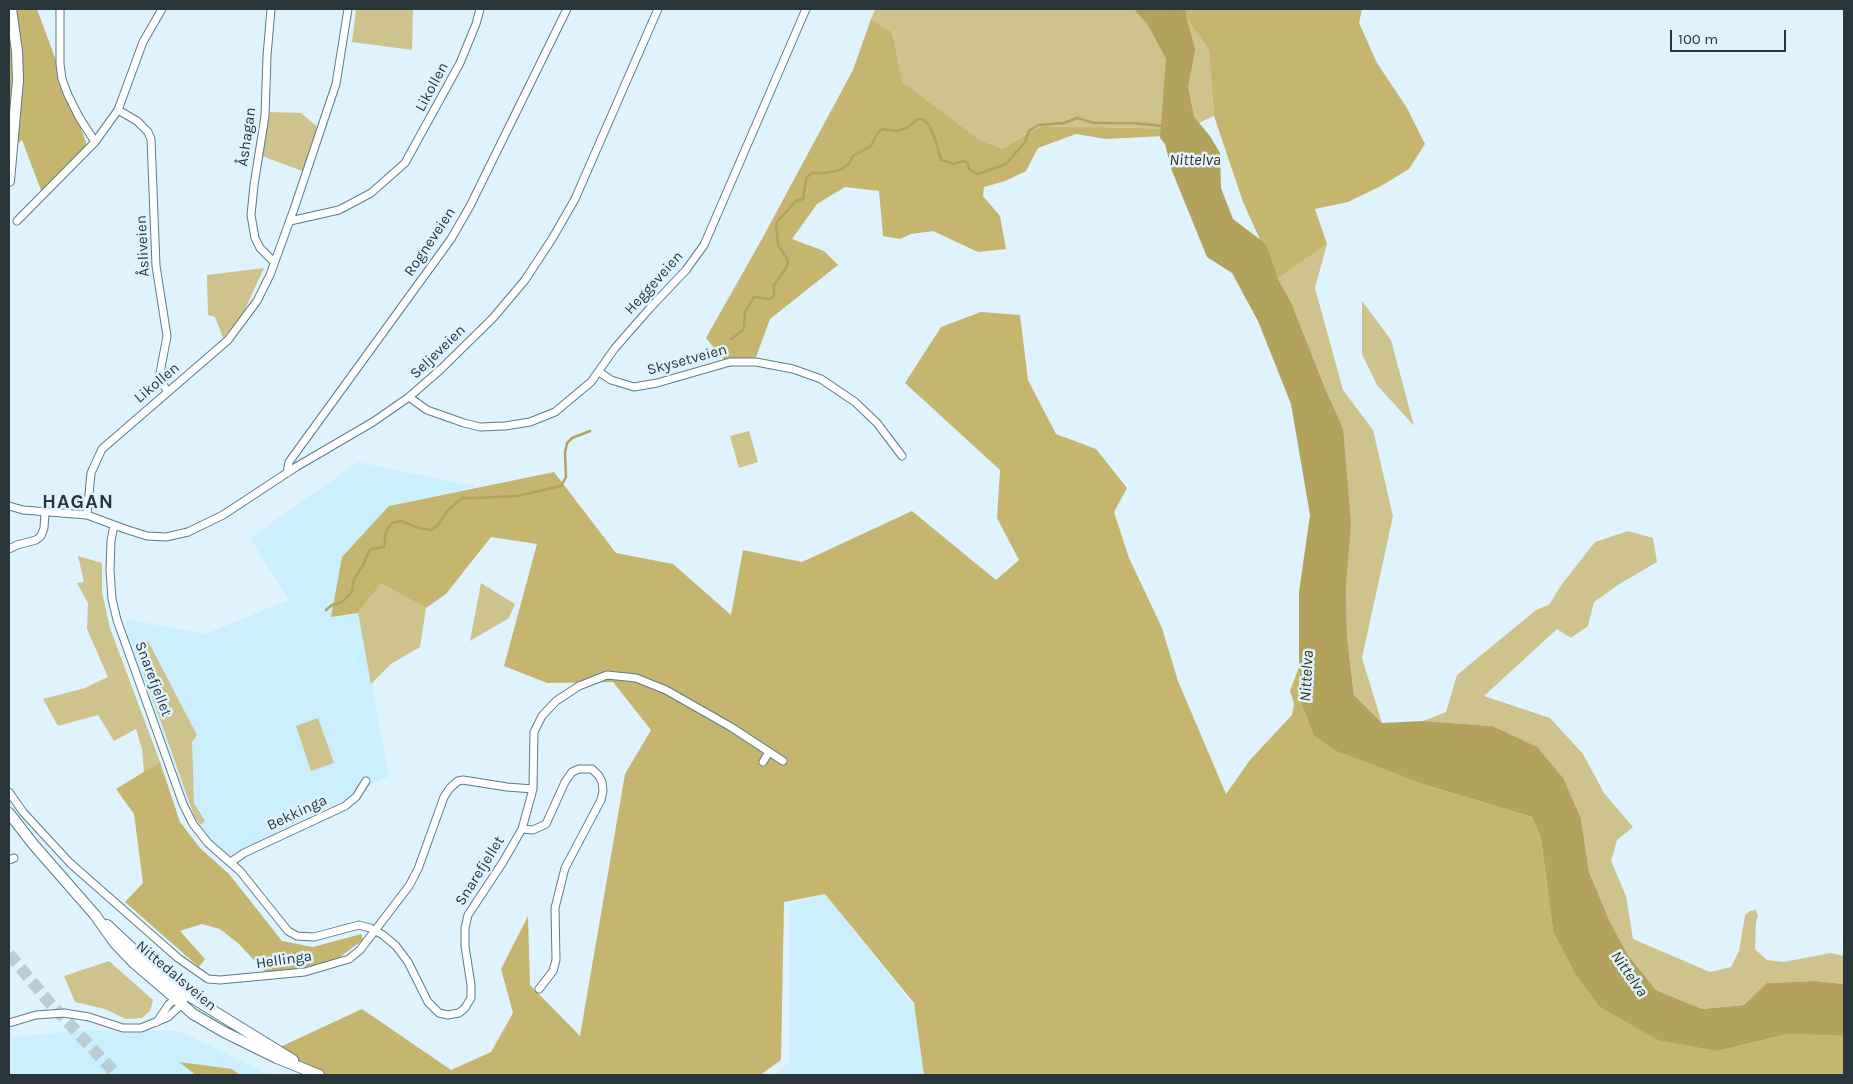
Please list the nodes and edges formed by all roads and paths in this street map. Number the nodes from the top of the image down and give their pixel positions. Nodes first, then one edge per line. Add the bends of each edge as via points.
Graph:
1 (11, 9) edge
2 (60, 9) edge
3 (162, 9) edge
4 (271, 9) edge
5 (348, 9) edge
6 (480, 9) edge
7 (567, 9) edge
8 (658, 9) edge
9 (806, 9) edge
10 (118, 110) junction
11 (95, 142) junction
12 (9, 181) edge
13 (17, 221) dead end
14 (290, 222) junction
15 (274, 262) junction
16 (599, 372) junction
17 (168, 392) junction
18 (409, 397) junction
19 (902, 456) dead end
20 (288, 473) junction
21 (9, 506) edge
22 (23, 510) junction
23 (45, 512) junction
24 (9, 513) edge
25 (87, 514) junction
26 (114, 525) junction
27 (9, 549) edge
28 (769, 752) junction
29 (762, 762) dead end
30 (783, 762) dead end
31 (366, 781) dead end
32 (533, 789) junction
33 (9, 792) edge
34 (9, 813) edge
35 (522, 829) junction
36 (231, 862) junction
37 (95, 915) junction
38 (374, 930) junction
39 (539, 989) dead end
40 (186, 994) junction
41 (178, 1001) junction
42 (9, 1023) edge
43 (306, 1068) junction
44 (319, 1075) edge

1 - 12 main road via 18,80
2 - 11 street via 62,79 75,110
3 - 10 street via 143,42
4 - 15 street, Åshagan via 265,116 251,215 255,238
5 - 14 street, Likollen via 336,84
6 - 14 street, Likollen via 460,63 405,164 371,193 339,210
7 - 20 street, Rogneveien via 456,231 289,462
8 - 18 street, Seljeveien via 574,199 552,239 493,318
9 - 16 street, Heggeveien via 704,245 686,270 615,348
10 - 11 street
10 - 17 street, Åsliveien via 137,121 151,139 156,266 167,336 160,373
11 - 13 street
14 - 15 street, Likollen
15 - 17 street, Likollen via 257,301 238,328
16 - 18 street, Heggeveien via 555,412 514,425 464,424 427,410
16 - 19 street, Skysetveien via 618,384 634,387 730,362 756,362 793,369 821,379 855,402 877,423
17 - 25 street, Likollen via 102,449 91,473
18 - 20 street, Seljeveien
20 - 26 street, Seljeveien via 224,515 188,532 154,537
21 - 22 street
22 - 23 street
22 - 24 street
23 - 25 street
23 - 27 street via 41,536
25 - 26 street, Seljeveien
26 - 36 street, Snarefjellet via 110,578 119,629 188,814 208,843
28 - 29 street
28 - 30 street, Snarefjellet
28 - 32 street, Snarefjellet via 666,690 636,678 607,675 579,686 556,701 542,716 534,732
31 - 36 street, Bekkinga via 356,797 345,806
32 - 35 street, Snarefjellet
32 - 38 street, Hellinga via 466,780 455,784 444,797 409,886
33 - 38 street, Hellinga via 70,863 178,958 208,979 280,976 335,965 355,955
34 - 37 main road, Nittedalsveien
35 - 38 street, Snarefjellet via 468,915 465,946 472,995 462,1011 448,1015 433,1009 402,954
35 - 39 street via 533,830 546,824 572,772 592,769 599,776 601,800 565,868 555,908 556,960 553,971
36 - 38 street, Snarefjellet via 284,928 293,933 318,937 350,927
37 - 40 main road, Nittedalsveien
37 - 41 main road, Nittedalsveien via 126,955
40 - 41 street
40 - 43 main road, Nittedalsveien
41 - 42 street via 167,1007 156,1023 141,1028 129,1029 64,1013
41 - 43 main road, Nittedalsveien via 224,1032 277,1058
43 - 44 main road, Nittedalsveien

